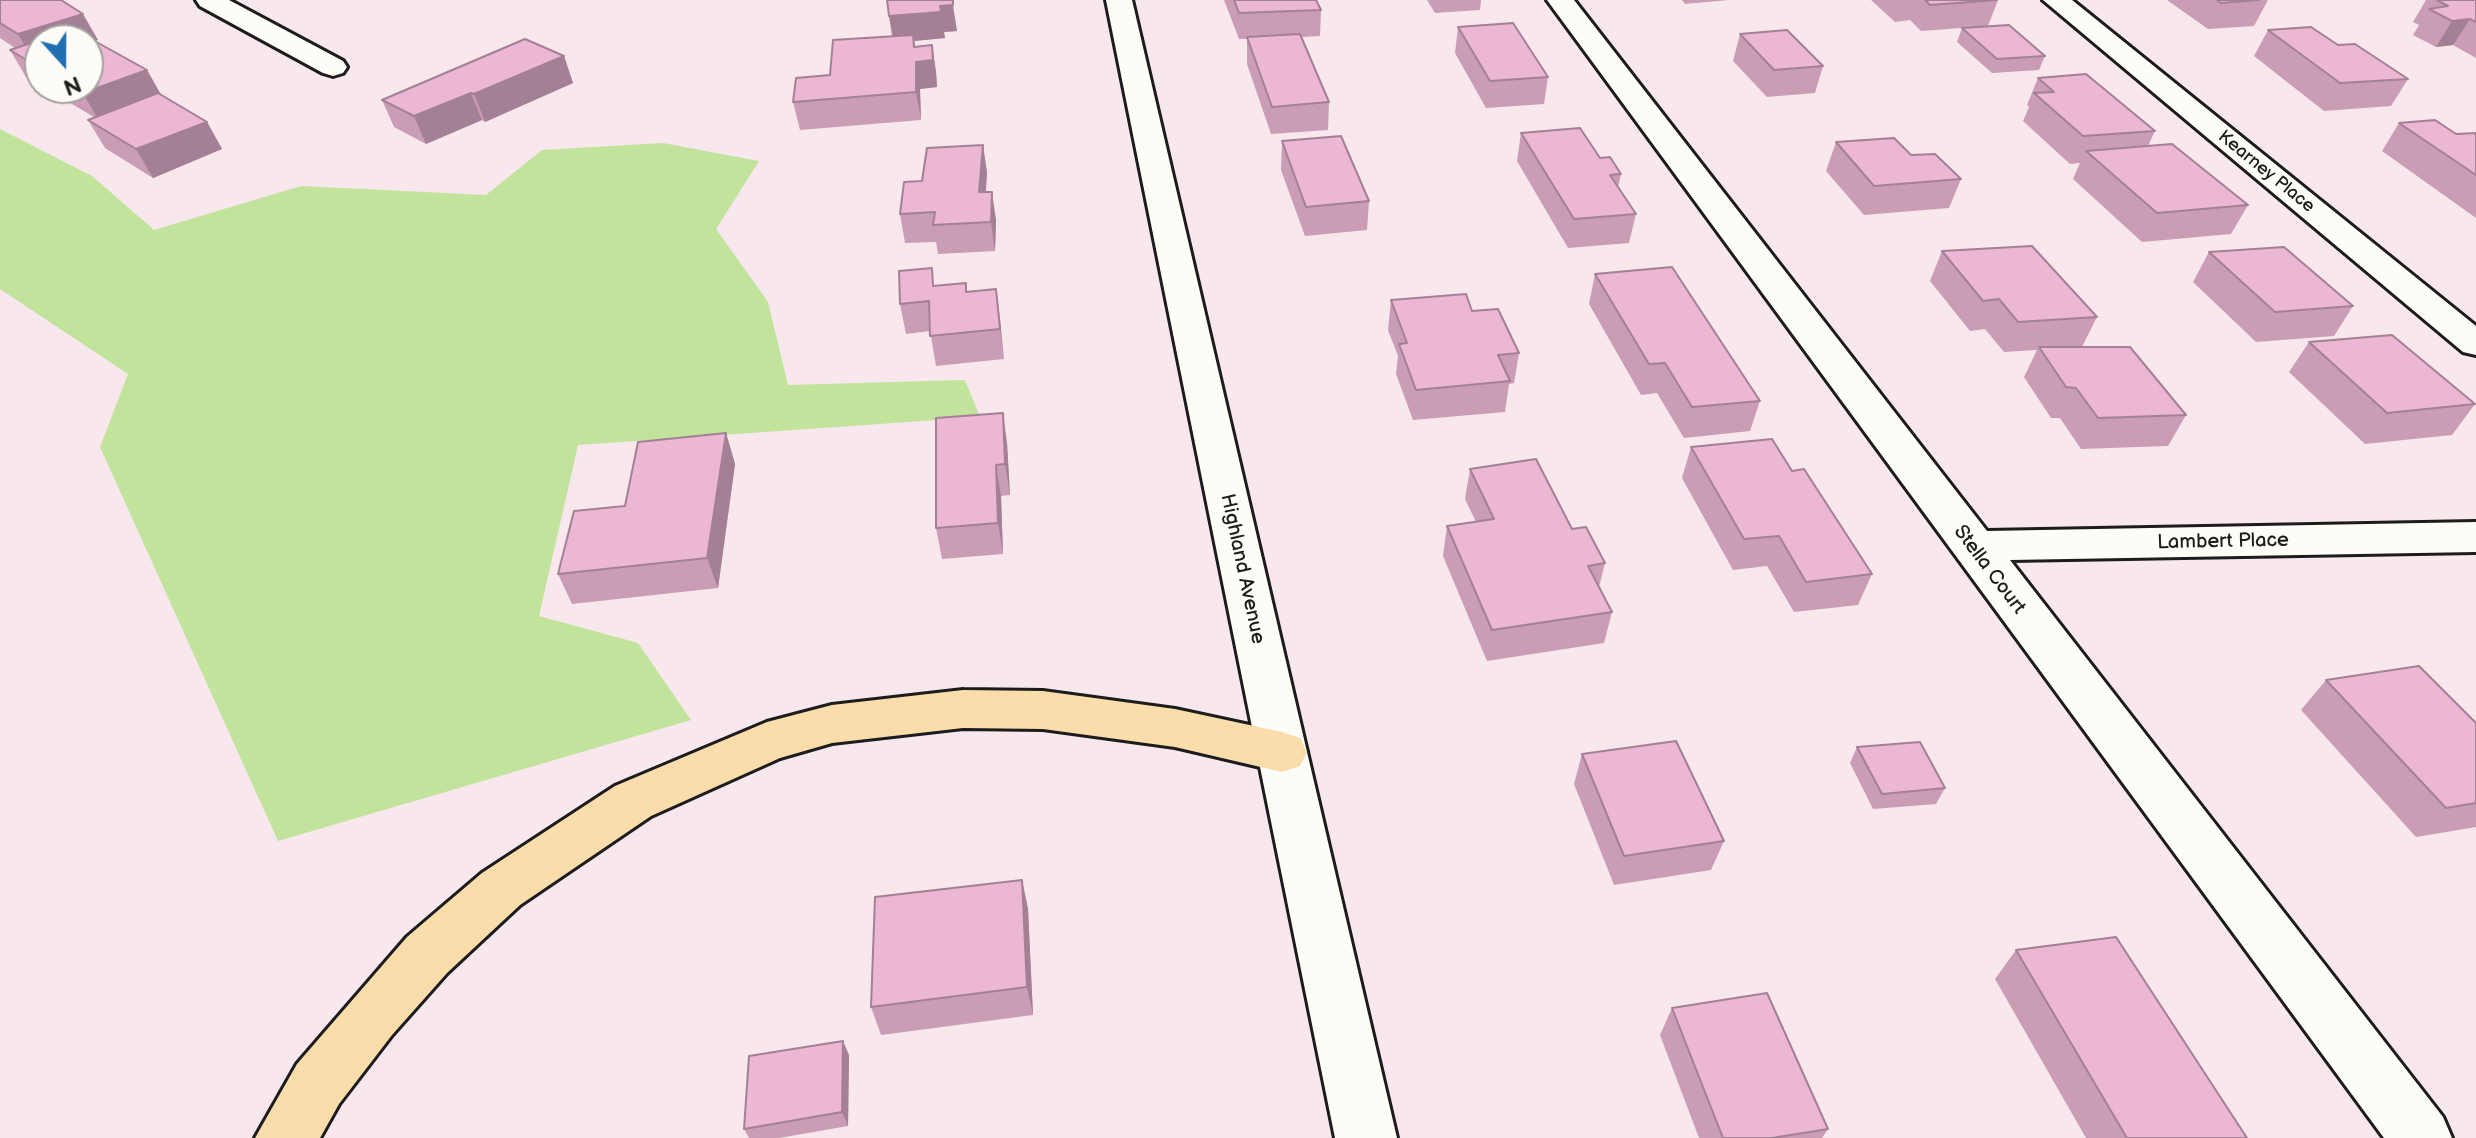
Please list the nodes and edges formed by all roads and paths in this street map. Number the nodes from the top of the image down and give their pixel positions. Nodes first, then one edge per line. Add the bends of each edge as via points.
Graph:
1 (209, 0) edge
2 (1119, 0) edge
3 (1560, 0) edge
4 (2056, 0) edge
5 (333, 67) dead end
6 (2476, 344) edge
7 (2476, 537) edge
8 (1970, 546) junction
9 (1282, 752) junction
10 (286, 1138) edge
11 (1366, 1138) edge
12 (2421, 1138) edge

1 - 5 street
2 - 9 street, Highland Avenue
3 - 8 street, Stella Court
4 - 6 street, Kearney Place
7 - 8 street, Lambert Place
8 - 12 street, Stella Court
9 - 10 highway via 1175,728 1043,710 900,714 832,724 767,742 633,801 501,889 427,955 372,1016 318,1084
9 - 11 street, Highland Avenue

